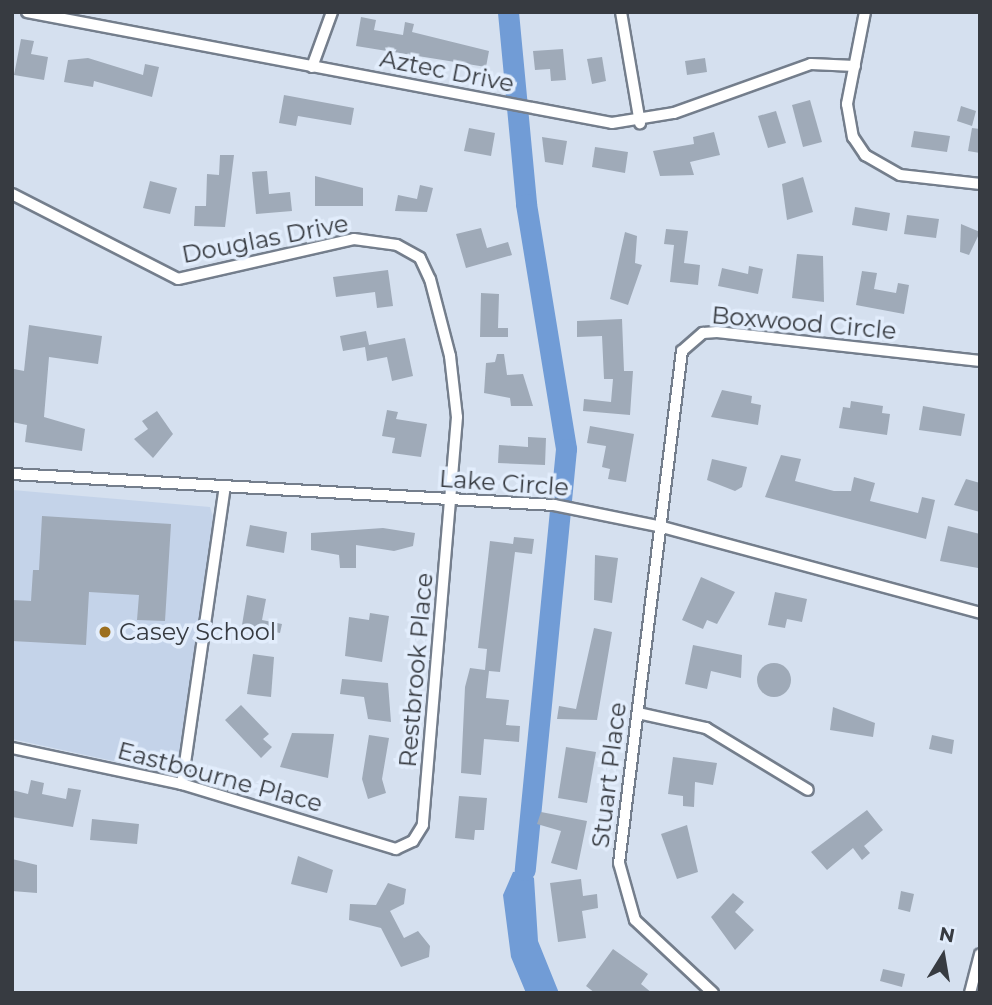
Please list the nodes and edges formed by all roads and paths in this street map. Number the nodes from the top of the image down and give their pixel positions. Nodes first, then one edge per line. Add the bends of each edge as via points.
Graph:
1 (27, 12) edge
2 (332, 12) edge
3 (621, 12) edge
4 (865, 12) edge
5 (855, 66) junction
6 (312, 67) junction
7 (640, 122) junction
8 (980, 184) edge
9 (12, 194) edge
10 (980, 361) edge
11 (12, 474) edge
12 (224, 491) junction
13 (452, 500) junction
14 (662, 527) junction
15 (980, 613) edge
16 (638, 713) junction
17 (12, 748) edge
18 (182, 784) junction
19 (808, 790) dead end
20 (413, 841) joint
21 (980, 954) edge
22 (713, 993) edge
23 (970, 993) edge

1 - 6 street, Aztec Drive
2 - 6 street
3 - 7 street
4 - 5 street
5 - 7 street, Aztec Drive via 811,64
5 - 8 street via 847,123 865,155 900,175
6 - 7 street, Aztec Drive via 514,105
9 - 13 street, Douglas Drive via 178,279 354,239 397,245 420,258 450,356 457,417
10 - 14 street, Boxwood Circle via 703,332 682,351
11 - 12 street, Lake Circle
12 - 13 street, Lake Circle
12 - 18 street
13 - 14 street, Lake Circle via 554,505
13 - 20 street, Restbrook Place via 424,825
14 - 15 street, Lake Circle
14 - 16 street, Stuart Place
16 - 19 street via 706,728
16 - 22 street, Stuart Place via 621,887 635,920
17 - 18 street, Eastbourne Place
18 - 20 street, Eastbourne Place via 396,849
21 - 23 street

